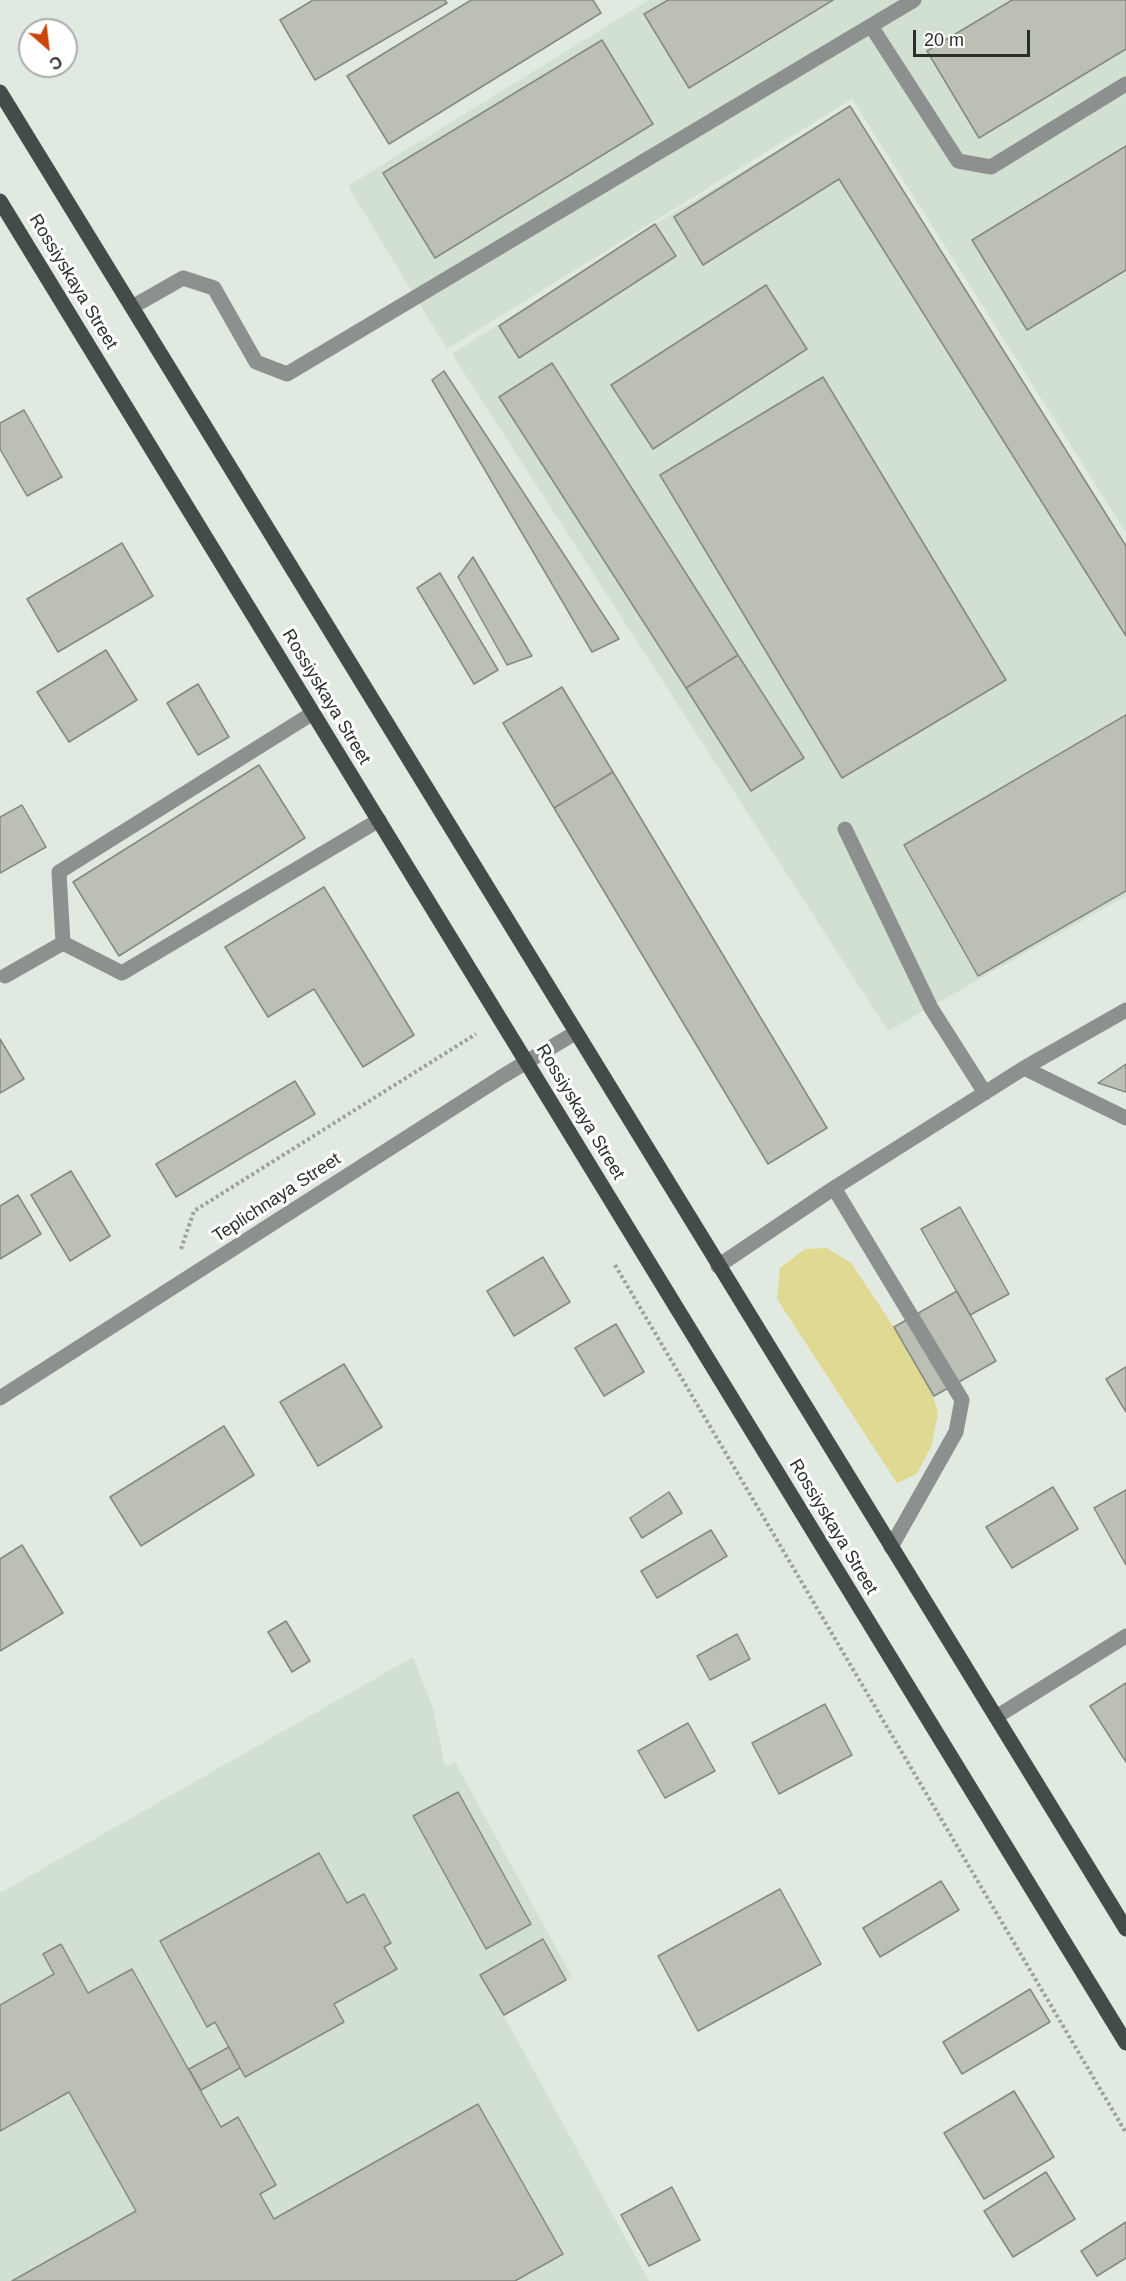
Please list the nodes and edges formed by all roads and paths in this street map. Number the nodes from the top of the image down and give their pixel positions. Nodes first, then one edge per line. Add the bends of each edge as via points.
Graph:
1 (914, 0) edge
2 (871, 26) junction
3 (1126, 84) edge
4 (0, 92) edge
5 (0, 201) edge
6 (132, 307) junction
7 (313, 713) junction
8 (379, 820) junction
9 (845, 829) dead end
10 (63, 943) junction
11 (5, 976) dead end
12 (1126, 1010) edge
13 (477, 1033) dead end
14 (575, 1033) junction
15 (526, 1062) junction
16 (1024, 1068) junction
17 (985, 1093) junction
18 (1126, 1118) edge
19 (834, 1188) junction
20 (177, 1260) dead end
21 (613, 1262) dead end
22 (718, 1266) junction
23 (0, 1398) edge
24 (891, 1547) junction
25 (1126, 1636) edge
26 (996, 1717) junction
27 (1126, 1929) edge
28 (1126, 2043) edge
29 (1126, 2133) edge

1 - 2 street
2 - 3 street via 958,161 991,167
2 - 6 street via 287,374 256,362 214,288 183,278
4 - 6 main road, Rossiyskaya Street
5 - 7 main road, Rossiyskaya Street
6 - 14 main road, Rossiyskaya Street
7 - 8 main road, Rossiyskaya Street
7 - 10 street via 59,873
8 - 10 street via 122,974
8 - 15 main road, Rossiyskaya Street
9 - 17 street via 931,1008
10 - 11 street
12 - 16 street
13 - 20 path via 194,1211
14 - 15 street, Teplichnaya Street
14 - 22 main road, Rossiyskaya Street
15 - 23 street, Teplichnaya Street
15 - 28 main road, Rossiyskaya Street
16 - 17 street
16 - 18 street
17 - 19 street
19 - 22 street
19 - 24 street via 962,1401 956,1432
21 - 29 path
22 - 24 main road, Rossiyskaya Street
24 - 26 main road, Rossiyskaya Street
25 - 26 street
26 - 27 main road, Rossiyskaya Street

